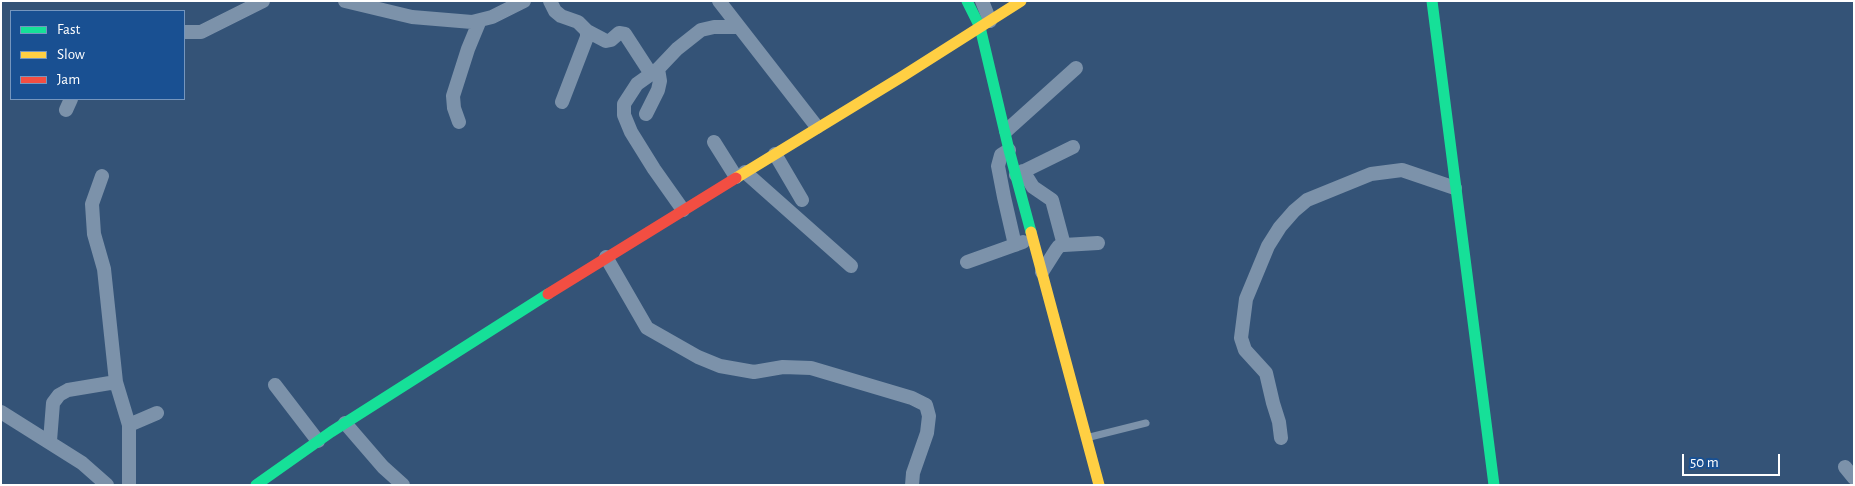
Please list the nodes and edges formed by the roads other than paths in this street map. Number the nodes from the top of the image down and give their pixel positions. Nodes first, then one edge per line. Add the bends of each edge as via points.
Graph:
1 (264, 1) edge
2 (345, 1) edge
3 (524, 1) edge
4 (550, 1) edge
5 (719, 1) edge
6 (967, 1) edge
7 (982, 1) edge
8 (1021, 1) edge
9 (1432, 1) edge
10 (480, 20) junction
11 (985, 24) junction
12 (739, 27) junction
13 (587, 31) junction
14 (185, 32) edge
15 (1076, 68) dead end
16 (654, 72) junction
17 (562, 102) dead end
18 (646, 114) dead end
19 (458, 122) dead end
20 (816, 127) junction
21 (1006, 131) junction
22 (714, 142) dead end
23 (1073, 148) dead end
24 (1010, 150) junction
25 (775, 154) junction
26 (1020, 173) junction
27 (740, 174) junction
28 (102, 176) dead end
29 (1455, 188) junction
30 (802, 200) dead end
31 (682, 210) junction
32 (1033, 238) junction
33 (1098, 243) dead end
34 (1064, 244) junction
35 (1015, 245) junction
36 (606, 257) junction
37 (967, 262) dead end
38 (851, 266) dead end
39 (1042, 272) junction
40 (116, 382) junction
41 (275, 385) dead end
42 (1, 412) edge
43 (157, 414) dead end
44 (345, 423) junction
45 (1146, 423) dead end
46 (129, 425) junction
47 (1086, 438) junction
48 (1281, 438) dead end
49 (50, 441) junction
50 (318, 442) junction
51 (107, 485) edge
52 (129, 485) edge
53 (256, 485) edge
54 (403, 485) edge
55 (912, 485) edge
56 (1099, 485) edge
57 (1494, 485) edge

1 - 14 street via 201,32
2 - 10 street via 412,17 465,22
3 - 10 street
4 - 13 street via 561,16 578,22
5 - 12 street
6 - 11 street
7 - 11 street
8 - 11 street
9 - 29 street
10 - 19 street via 453,96
11 - 20 street
11 - 21 street
12 - 16 street via 700,30
12 - 20 street
13 - 16 street via 606,41 619,33 625,34
13 - 17 street
15 - 21 street
16 - 18 street via 660,81
16 - 31 street via 630,93 624,104 624,115 637,142
20 - 25 street
21 - 24 street
22 - 27 street
23 - 26 street
24 - 26 street
24 - 35 street via 1001,155 998,166
25 - 27 street
25 - 30 street
26 - 32 street
26 - 34 street via 1052,200
27 - 31 street
27 - 38 street
28 - 40 street via 92,204 94,234 104,269
29 - 48 street via 1402,170 1371,174 1307,200 1280,227 1268,246 1246,299 1242,338 1245,350 1266,373
29 - 57 street
31 - 36 street
32 - 35 street
32 - 39 street
33 - 34 street
34 - 39 street via 1056,250
35 - 37 street
36 - 44 street
36 - 55 street via 647,328 698,357 720,366 754,372 783,367 811,368 926,405 929,416 927,433
39 - 47 street
40 - 46 street
40 - 49 street via 68,390 59,395 54,403
41 - 50 street
42 - 49 street
43 - 46 street
44 - 50 street
44 - 54 street
45 - 47 lane
46 - 52 street
47 - 56 street
49 - 51 street
50 - 53 street

